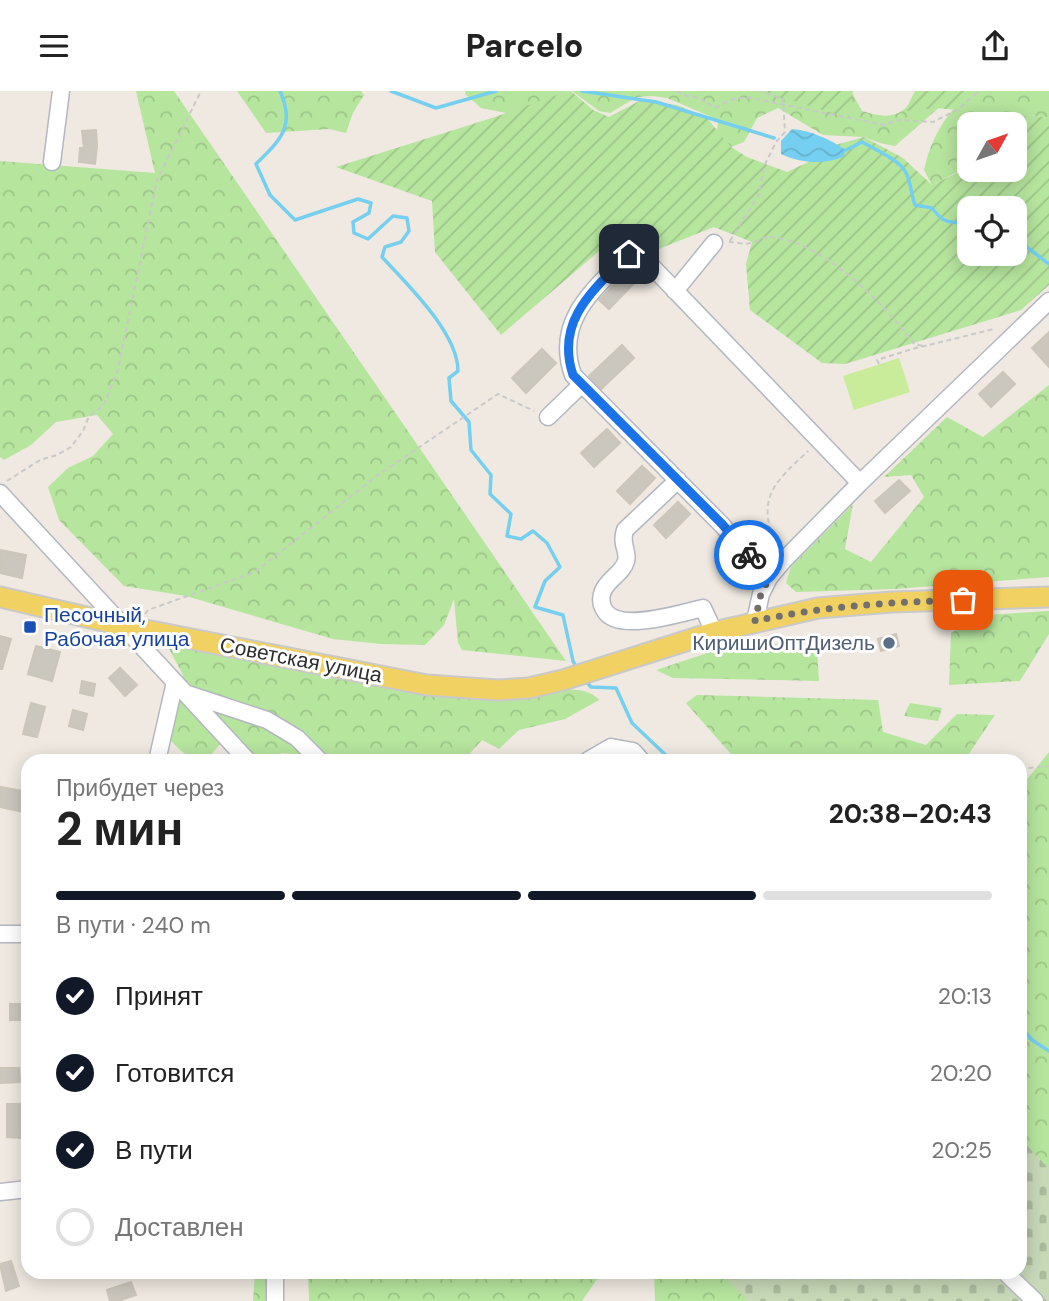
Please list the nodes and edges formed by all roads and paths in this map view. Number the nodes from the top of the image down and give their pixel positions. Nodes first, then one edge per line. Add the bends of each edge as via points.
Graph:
1 (61, 91) edge
2 (201, 91) edge
3 (677, 91) edge
4 (760, 91) edge
5 (979, 91) edge
6 (783, 106) junction
7 (52, 162) dead end
8 (722, 243) junction
9 (675, 291) junction
10 (1049, 301) edge
11 (994, 329) dead end
12 (923, 346) junction
13 (879, 364) dead end
14 (581, 385) junction
15 (548, 417) joint
16 (819, 440) junction
17 (678, 480) junction
18 (860, 483) junction
19 (0, 485) edge
20 (0, 493) edge
21 (784, 561) junction
22 (769, 578) junction
23 (0, 597) edge
24 (1049, 597) edge
25 (144, 614) dead end
26 (755, 621) junction
27 (125, 626) junction
28 (714, 632) junction
29 (181, 687) junction
30 (159, 754) edge
31 (242, 754) edge
32 (313, 754) edge
33 (599, 754) edge
34 (636, 754) edge
35 (1049, 766) edge
36 (1027, 768) edge
37 (0, 934) edge
38 (21, 934) edge
39 (21, 1190) edge
40 (0, 1192) edge
41 (275, 1279) edge
42 (1012, 1279) edge
43 (275, 1301) edge
44 (1035, 1301) edge

1 - 7 street
2 - 19 path via 157,180 117,373 103,406 89,416 71,447
3 - 6 path via 715,107 746,97
4 - 6 path via 783,99
5 - 6 path via 933,122 900,120 884,125
6 - 8 path via 785,132 765,164 758,196
8 - 9 street
8 - 12 path via 749,244 767,236 805,248 839,267 886,310 914,344
9 - 14 street via 634,252 598,285 575,316 567,340 567,358
9 - 16 street
10 - 18 street
11 - 12 path
12 - 13 path via 877,360
14 - 15 street
14 - 17 street
15 - 25 path via 498,394 378,475 255,572
16 - 18 street
16 - 21 path via 770,491 768,513
17 - 22 street
17 - 28 street via 625,530 626,564 608,582 601,604 615,621 631,622 703,608
18 - 21 street
20 - 27 street
21 - 22 street
22 - 26 street
23 - 27 main road, Советская улица
24 - 26 main road, Советская улица via 864,604
26 - 28 main road, Советская улица
27 - 28 main road, Советская улица via 427,685 498,690 563,680
27 - 29 street
29 - 30 street
29 - 31 street
29 - 32 street via 267,720
33 - 34 street via 611,747
35 - 36 path
37 - 38 street
39 - 40 street
41 - 43 street
42 - 44 street

